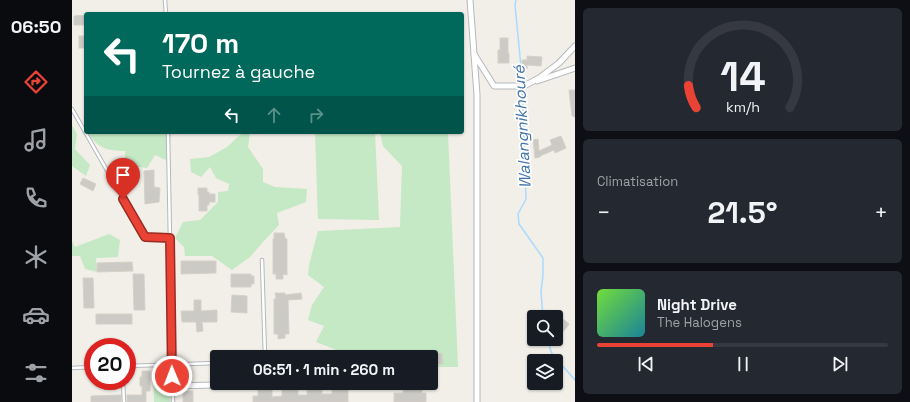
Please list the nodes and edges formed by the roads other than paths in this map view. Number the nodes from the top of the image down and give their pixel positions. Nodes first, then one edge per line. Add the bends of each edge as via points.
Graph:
1 (165, 0) edge
2 (470, 0) edge
3 (166, 12) edge
4 (575, 46) edge
5 (474, 54) junction
6 (575, 68) edge
7 (520, 86) dead end
8 (72, 108) edge
9 (84, 129) edge
10 (87, 134) edge
11 (168, 134) edge
12 (170, 238) junction
13 (262, 260) dead end
14 (265, 350) edge
15 (210, 363) edge
16 (172, 365) junction
17 (136, 366) edge
18 (84, 367) edge
19 (72, 368) edge
20 (210, 385) edge
21 (173, 386) junction
22 (123, 390) edge
23 (124, 402) edge
24 (173, 402) edge
25 (476, 402) edge

1 - 3 lane
2 - 5 street
4 - 6 street via 559,63 526,85
5 - 7 street via 494,86
5 - 25 street
8 - 9 lane
10 - 12 lane via 145,237
11 - 12 lane
12 - 16 lane
13 - 14 lane
15 - 16 lane
16 - 17 lane
16 - 21 lane
18 - 19 lane
20 - 21 street
21 - 24 lane
22 - 23 lane

